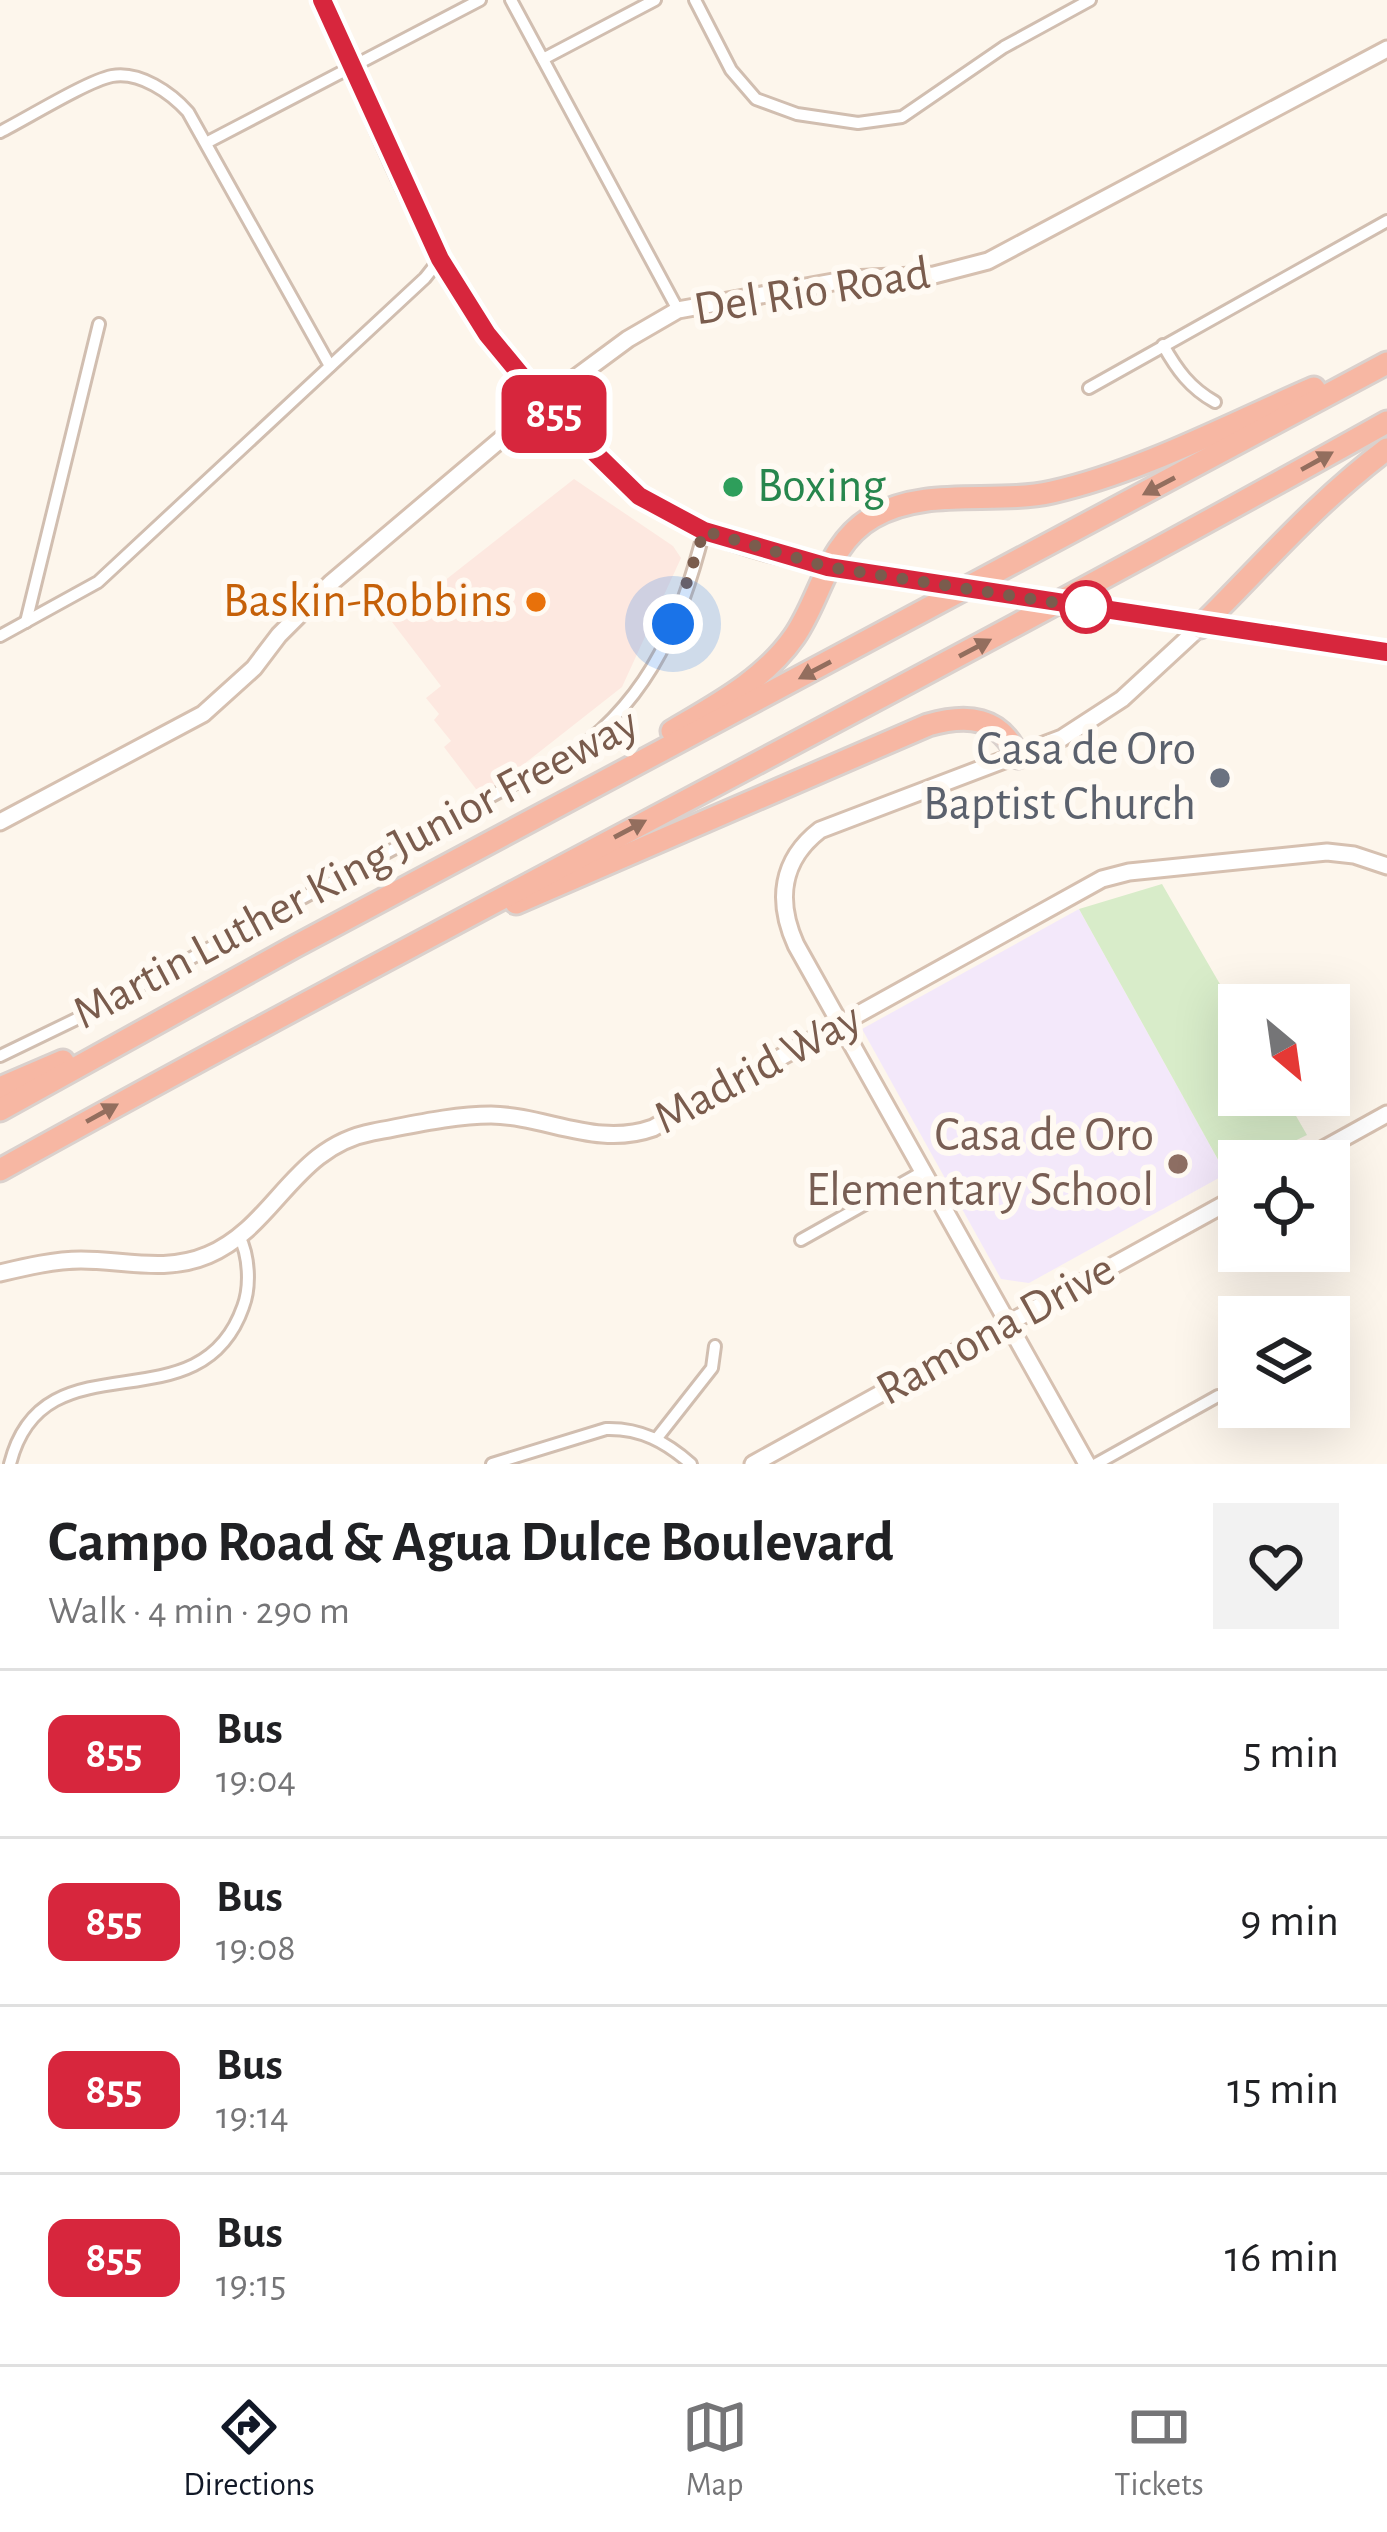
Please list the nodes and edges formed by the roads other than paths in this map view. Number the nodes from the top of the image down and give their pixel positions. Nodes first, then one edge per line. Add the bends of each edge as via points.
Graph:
1 (322, 0) edge
2 (480, 0) edge
3 (511, 0) edge
4 (655, 0) edge
5 (694, 0) edge
6 (1090, 0) edge
7 (1387, 49) edge
8 (544, 59) junction
9 (351, 65) junction
10 (0, 132) edge
11 (206, 143) junction
12 (1387, 221) edge
13 (440, 259) junction
14 (678, 310) junction
15 (99, 324) dead end
16 (1163, 345) junction
17 (330, 366) junction
18 (1380, 366) edge
19 (1089, 388) dead end
20 (1215, 402) dead end
21 (544, 403) junction
22 (1387, 422) edge
23 (1387, 449) edge
24 (704, 531) junction
25 (828, 567) junction
26 (26, 622) junction
27 (1200, 627) junction
28 (0, 636) edge
29 (1387, 652) edge
30 (1018, 757) junction
31 (0, 822) edge
32 (1387, 866) edge
33 (409, 886) junction
34 (377, 962) junction
35 (842, 1026) junction
36 (136, 1033) junction
37 (0, 1056) edge
38 (0, 1088) edge
39 (0, 1110) edge
40 (1387, 1114) edge
41 (1340, 1140) edge
42 (0, 1170) edge
43 (925, 1171) junction
44 (1218, 1208) edge
45 (239, 1236) junction
46 (801, 1240) dead end
47 (0, 1274) edge
48 (1008, 1323) junction
49 (715, 1346) dead end
50 (1218, 1396) dead end
51 (657, 1438) junction
52 (10, 1464) edge
53 (492, 1464) edge
54 (691, 1464) edge
55 (753, 1464) edge
56 (1087, 1464) edge
57 (1096, 1464) edge

1 - 9 street
2 - 9 street
3 - 8 street
4 - 8 street
5 - 6 street via 756,99 797,114 873,123 902,117
7 - 14 street, Del Rio Road via 988,261
8 - 14 street
9 - 11 street
9 - 13 street
10 - 11 street via 112,76 170,94
11 - 17 street
12 - 16 street
13 - 17 street
13 - 21 street
14 - 21 street, Del Rio Road
15 - 26 street
16 - 19 street
16 - 20 street via 1197,392
17 - 26 street via 103,579
18 - 25 highway via 1102,478 1015,498 957,496 874,516
18 -> 33 highway, Martin Luther King Junior Freeway
21 - 24 street via 639,496
21 - 31 street, Del Rio Road via 331,583 203,714
34 -> 22 highway, Martin Luther King Junior Freeway via 1067,600
23 - 27 highway via 1338,485
24 - 25 street
24 - 37 street via 662,654 639,692 577,751
25 - 27 street, bridge
25 - 33 highway via 795,637 755,680
26 - 28 street
27 - 29 street
27 - 30 street via 1122,699
30 - 34 highway via 989,723 928,725
30 - 35 street via 830,825 794,856 783,892 788,924
32 - 35 street, Madrid Way via 1327,852 1102,879
33 - 36 highway, Martin Luther King Junior Freeway
42 -> 34 highway, Martin Luther King Junior Freeway
35 - 43 street
35 - 45 street, Madrid Way via 638,1133 604,1137 489,1115 347,1139 303,1167
36 - 38 highway
36 - 39 highway, Martin Luther King Junior Freeway
40 - 41 street
43 - 46 street
43 - 48 street
44 - 48 street, Ramona Drive
45 - 47 street, Madrid Way via 181,1263 78,1260
45 - 52 street via 247,1298 218,1352 180,1373 62,1396 28,1424
48 - 55 street, Ramona Drive
48 - 56 street
49 - 51 street via 712,1368
50 - 57 street
51 - 53 street via 606,1429
51 - 54 street

